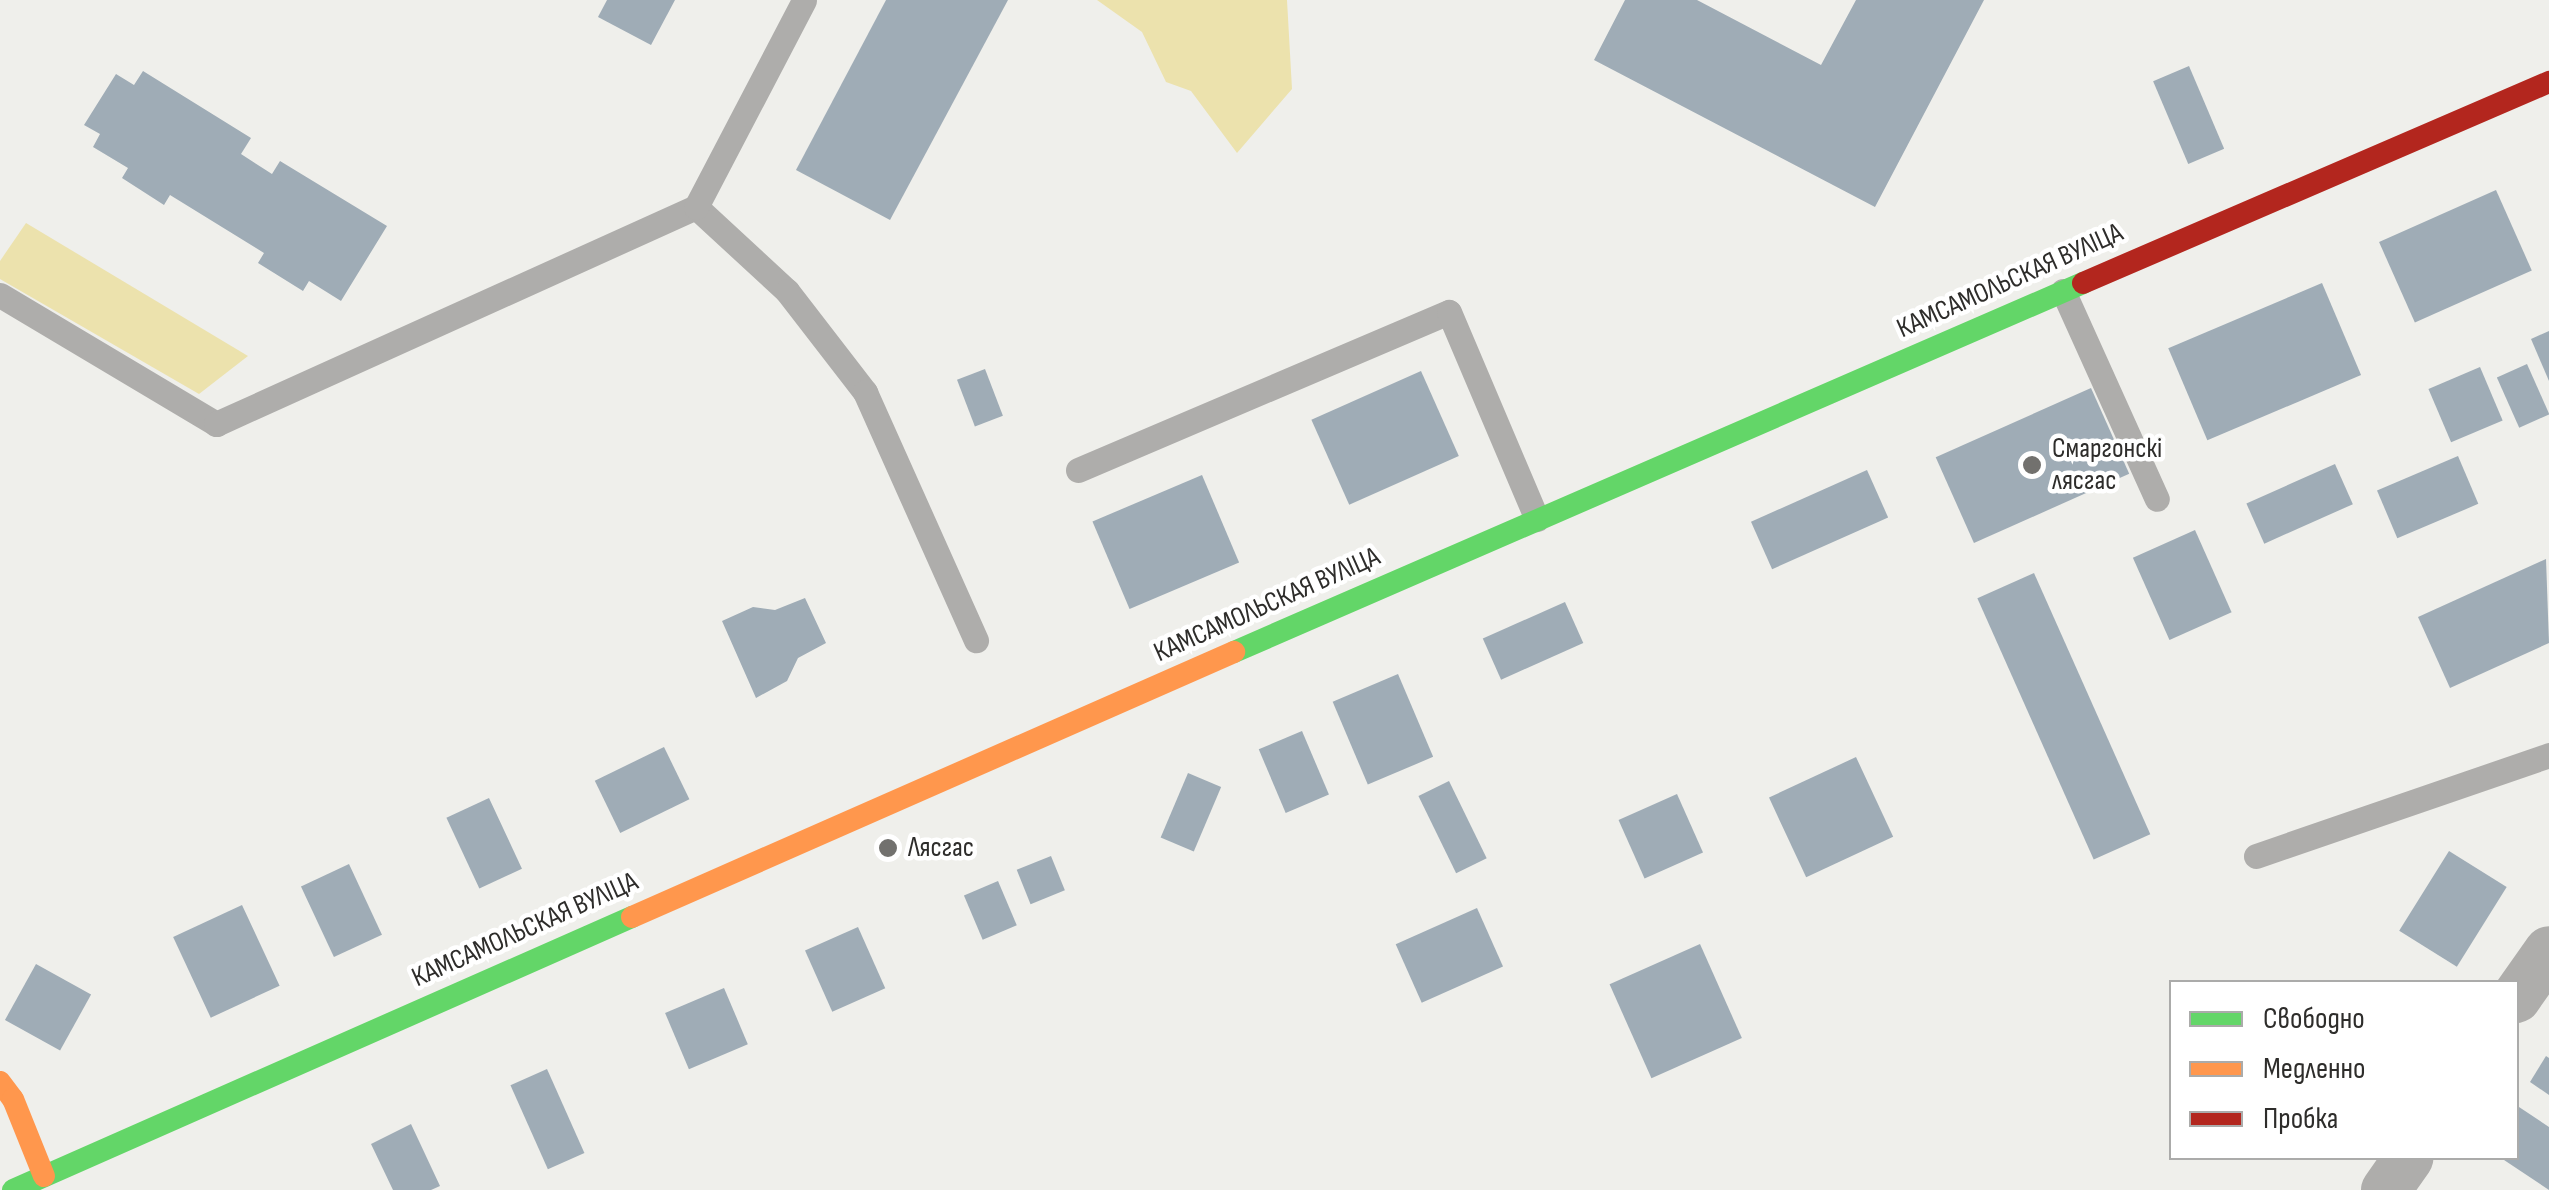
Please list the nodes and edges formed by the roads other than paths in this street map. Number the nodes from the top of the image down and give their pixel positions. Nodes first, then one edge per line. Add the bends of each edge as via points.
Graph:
1 (804, 0) edge
2 (2549, 82) edge
3 (696, 208) junction
4 (2063, 290) junction
5 (0, 295) edge
6 (1078, 470) dead end
7 (2157, 499) dead end
8 (1537, 519) junction
9 (976, 640) dead end
10 (2549, 754) edge
11 (2256, 856) dead end
12 (2549, 951) edge
13 (2519, 994) edge
14 (0, 1082) edge
15 (2407, 1160) edge
16 (44, 1176) junction
17 (13, 1190) edge
18 (2386, 1190) edge

1 - 3 lane
2 - 4 main road, КАМСАМОЛЬСКАЯ ВУЛІЦА
3 - 5 lane via 216,424
3 - 9 lane via 787,291 866,392
4 - 7 lane
4 - 8 main road, КАМСАМОЛЬСКАЯ ВУЛІЦА
6 - 8 lane via 1449,312
8 - 16 main road, КАМСАМОЛЬСКАЯ ВУЛІЦА
10 - 11 lane
12 - 13 street
14 - 16 main road
15 - 18 street
16 - 17 main road, КАМСАМОЛЬСКАЯ ВУЛІЦА

